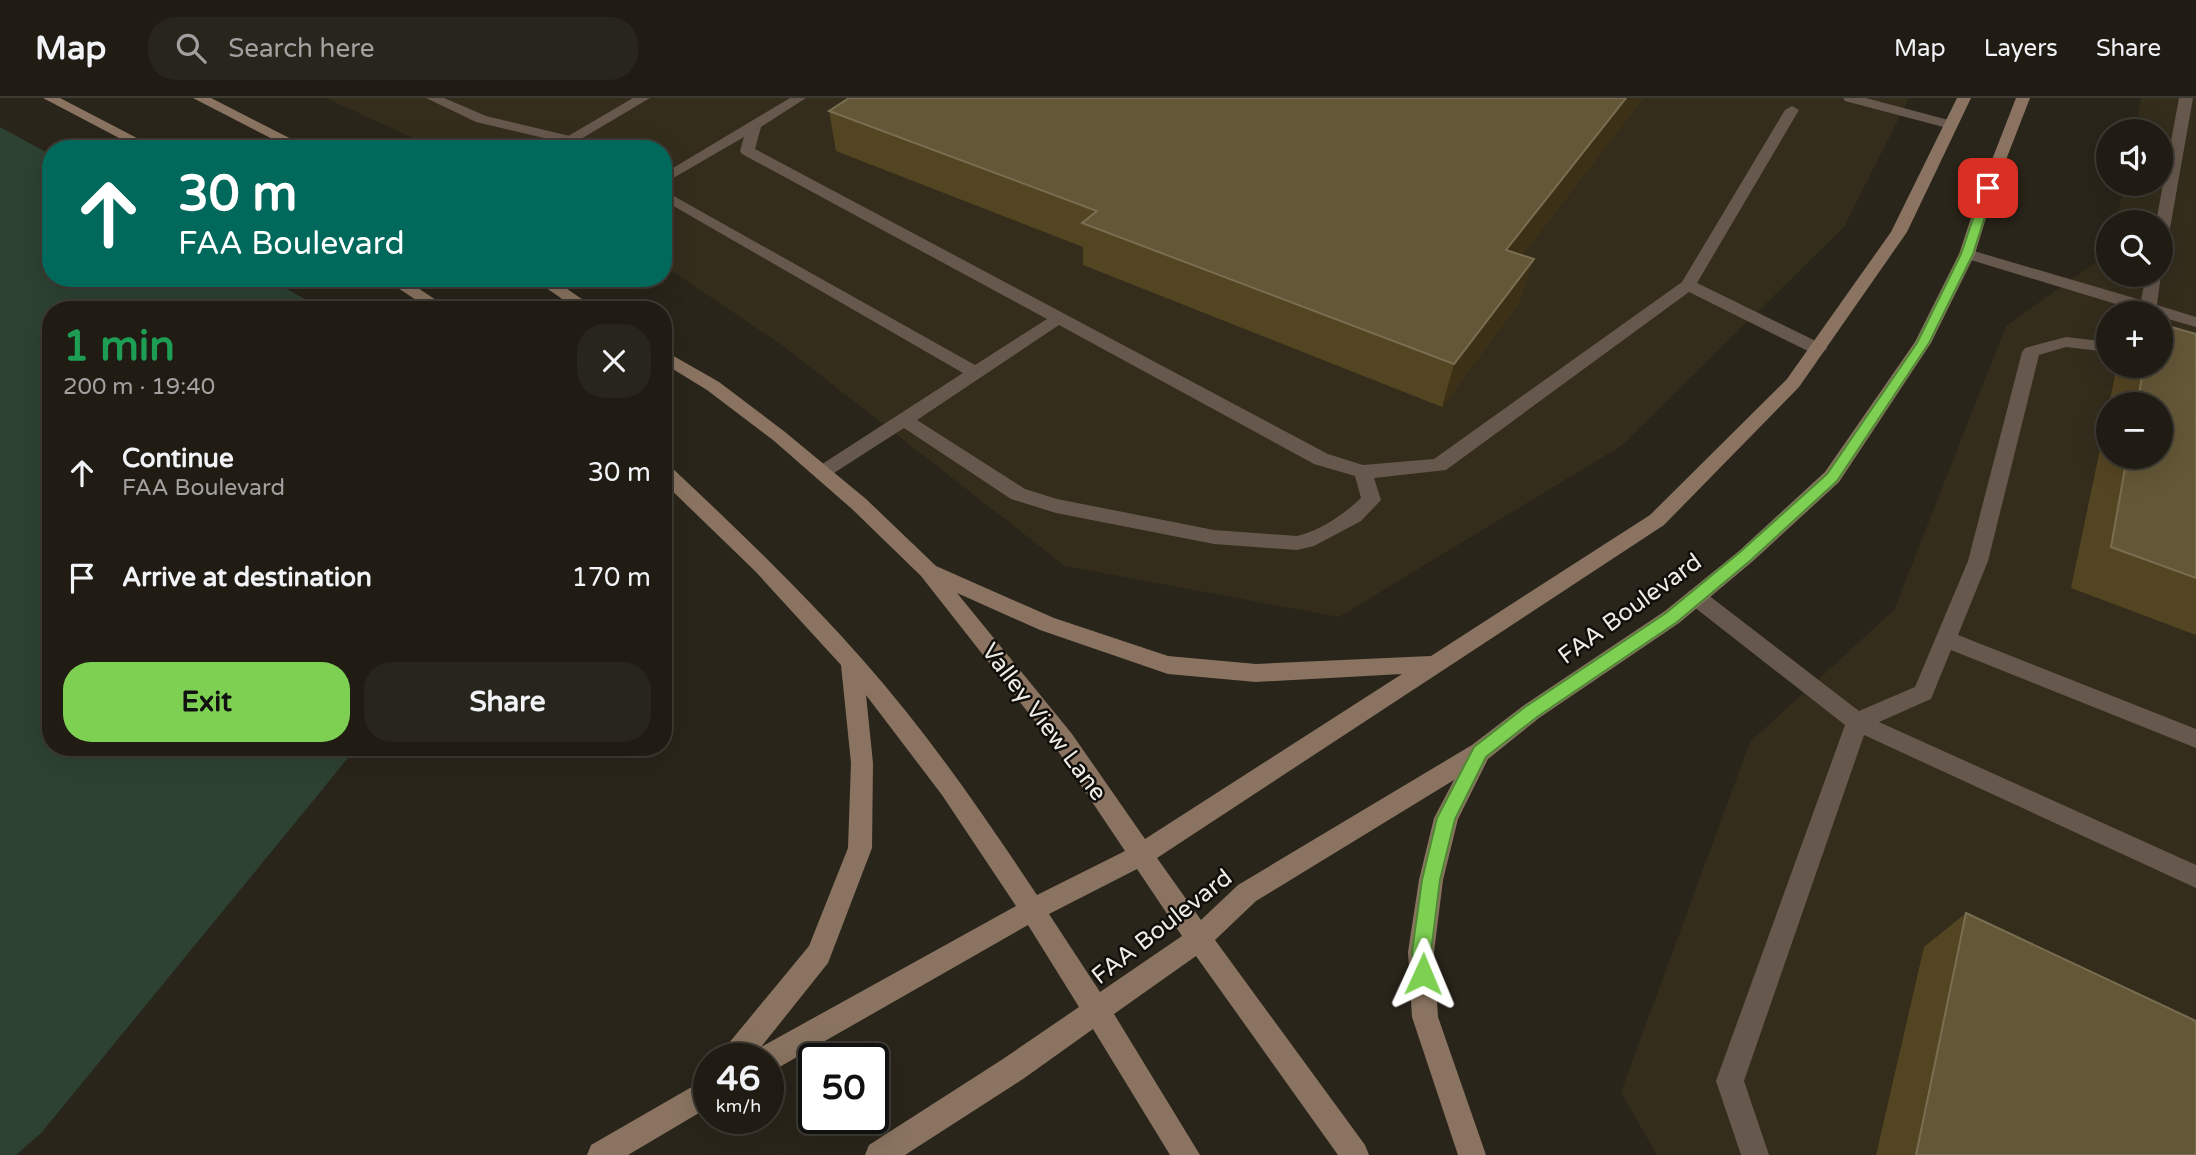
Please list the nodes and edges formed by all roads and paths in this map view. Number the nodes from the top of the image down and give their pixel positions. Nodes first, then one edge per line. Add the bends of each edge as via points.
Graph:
1 (50, 98) edge
2 (200, 98) edge
3 (433, 98) edge
4 (643, 98) edge
5 (799, 98) edge
6 (1850, 98) edge
7 (1964, 98) edge
8 (2023, 98) edge
9 (2186, 98) edge
10 (1792, 110) dead end
11 (755, 124) junction
12 (1951, 125) junction
13 (133, 140) edge
14 (286, 140) edge
15 (569, 140) joint
16 (672, 175) edge
17 (672, 199) edge
18 (2165, 210) edge
19 (1967, 254) junction
20 (1688, 285) junction
21 (406, 287) edge
22 (554, 287) edge
23 (428, 301) edge
24 (576, 301) edge
25 (2125, 301) edge
26 (2173, 315) edge
27 (1059, 318) junction
28 (2196, 322) edge
29 (2096, 345) edge
30 (1818, 349) junction
31 (672, 361) edge
32 (976, 373) junction
33 (904, 420) junction
34 (1363, 472) junction
35 (823, 473) junction
36 (672, 479) edge
37 (928, 571) junction
38 (1696, 597) junction
39 (1945, 639) junction
40 (852, 664) junction
41 (1438, 664) junction
42 (1857, 722) junction
43 (2196, 738) edge
44 (1480, 752) junction
45 (1141, 855) junction
46 (2196, 877) edge
47 (1032, 910) junction
48 (1199, 939) junction
49 (1097, 1010) junction
50 (747, 1043) edge
51 (784, 1049) edge
52 (693, 1100) edge
53 (601, 1155) edge
54 (879, 1155) edge
55 (1186, 1155) edge
56 (1355, 1155) edge
57 (1472, 1155) edge
58 (1755, 1155) edge

1 - 13 street
2 - 14 street
3 - 15 street via 481,119
4 - 15 street
5 - 11 street
6 - 12 street
7 - 12 street
8 - 19 street, FAA Boulevard
9 - 18 street
10 - 20 street
11 - 16 street
11 - 27 street via 747,152
12 - 30 street via 1899,232
17 - 32 street
19 - 25 street
19 - 38 street, FAA Boulevard via 1923,343 1832,477
20 - 30 street
20 - 34 street via 1439,465
21 - 23 street
22 - 24 street
26 - 28 street
27 - 32 street
27 - 34 street via 1321,459
29 - 39 street via 2066,342 2031,352 1978,561
30 - 41 street via 1793,383 1657,520
31 - 35 street, Valley View Lane via 713,386
32 - 33 street
33 - 34 street via 1018,494 1056,506 1214,537 1297,543 1314,539 1354,516 1371,500
33 - 35 street
35 - 37 street, Valley View Lane
36 - 40 street via 763,564
37 - 41 street via 1046,624 1168,665 1256,673
37 - 45 street, Valley View Lane via 1064,741
38 - 42 street
38 - 44 street, FAA Boulevard
39 - 42 street via 1923,693
39 - 43 street
40 - 47 street via 913,737
40 - 50 street via 862,763 860,848 819,954
41 - 45 street
42 - 46 street
42 - 58 street via 1730,1081
44 - 48 street, FAA Boulevard via 1247,893
44 - 57 street via 1446,818 1431,880 1422,952 1425,1017
45 - 47 street
45 - 48 street, Valley View Lane
47 - 49 street
47 - 51 street
48 - 49 street, FAA Boulevard
48 - 56 street, Valley View Lane
49 - 54 street, FAA Boulevard
49 - 55 street
52 - 53 street

